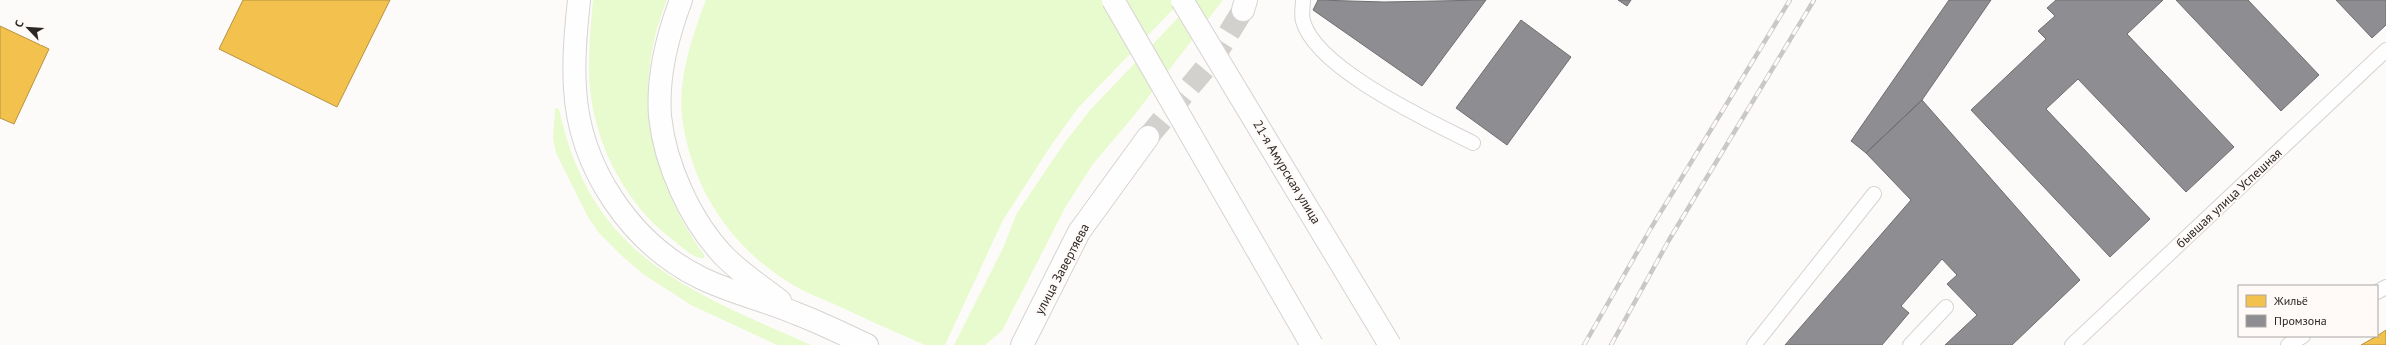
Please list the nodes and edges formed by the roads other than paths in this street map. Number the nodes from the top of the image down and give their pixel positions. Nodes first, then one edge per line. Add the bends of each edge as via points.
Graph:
1 (579, 0) edge
2 (680, 0) edge
3 (1113, 0) edge
4 (1182, 0) edge
5 (1303, 0) edge
6 (2386, 50) edge
7 (1148, 137) tunnel mouth
8 (1473, 143) dead end
9 (1874, 194) dead end
10 (1946, 307) dead end
11 (795, 312) junction
12 (2301, 337) edge
13 (867, 345) edge
14 (1022, 345) edge
15 (1312, 345) edge
16 (1390, 345) edge
17 (1754, 345) edge
18 (1910, 345) edge
19 (2072, 345) edge
20 (2288, 345) edge

1 - 11 main road via 574,88 579,121 602,181 616,205 634,227 678,264 724,288
2 - 11 main road via 670,28 662,70 660,116 668,154 697,222 726,257
3 - 15 main road, bridge
4 - 16 main road, 21-я Амурская улица, bridge
5 - 8 lane via 1303,21 1314,42 1358,82
6 - 19 lane, бывшая улица Успешная
7 - 14 main road, улица Завертяева via 1079,232
9 - 17 lane
10 - 18 lane
11 - 13 main road
12 - 20 lane

